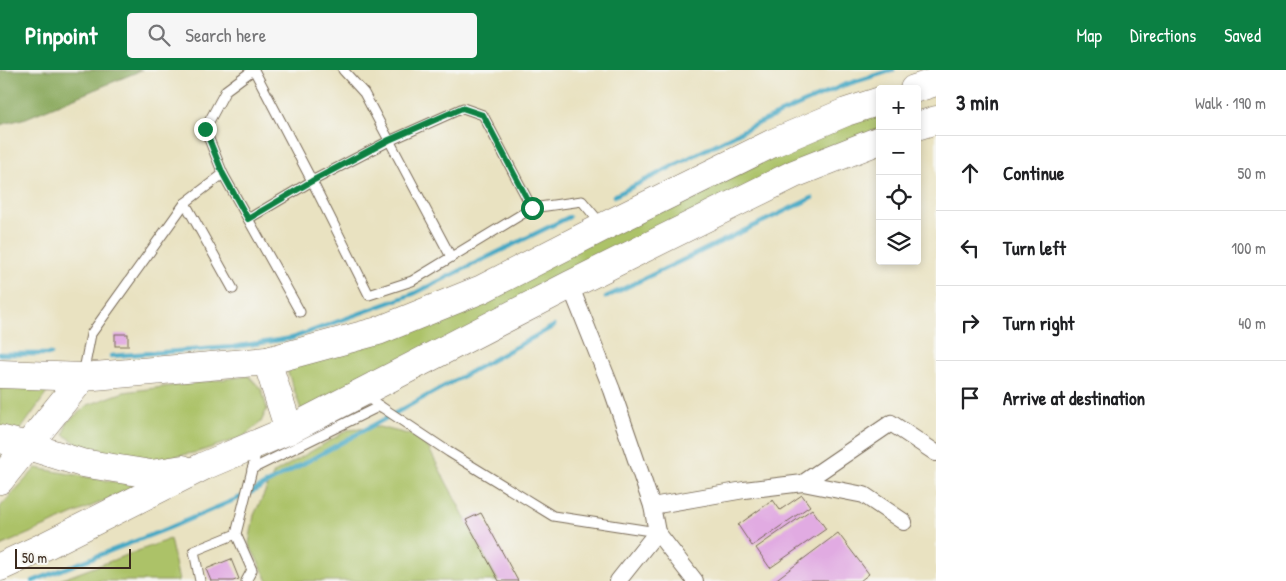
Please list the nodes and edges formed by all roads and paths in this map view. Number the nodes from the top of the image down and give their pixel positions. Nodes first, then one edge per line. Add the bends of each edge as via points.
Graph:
1 (254, 70) edge
2 (343, 70) edge
3 (936, 82) edge
4 (921, 87) edge
5 (876, 101) edge
6 (936, 120) edge
7 (921, 125) edge
8 (389, 140) junction
9 (876, 142) edge
10 (223, 174) junction
11 (312, 181) junction
12 (185, 203) junction
13 (532, 208) junction
14 (248, 219) junction
15 (603, 227) junction
16 (451, 257) junction
17 (570, 285) junction
18 (233, 289) dead end
19 (300, 312) dead end
20 (267, 361) junction
21 (0, 374) edge
22 (82, 378) junction
23 (370, 399) junction
24 (289, 430) junction
25 (0, 439) edge
26 (259, 442) junction
27 (28, 446) junction
28 (936, 453) edge
29 (204, 466) junction
30 (252, 469) junction
31 (0, 480) edge
32 (803, 483) junction
33 (652, 506) junction
34 (904, 522) dead end
35 (657, 532) junction
36 (236, 534) junction
37 (0, 566) edge
38 (200, 581) edge
39 (246, 581) edge
40 (618, 581) edge
41 (695, 581) edge

1 - 10 lane via 226,90 205,129
1 - 11 lane
2 - 8 lane via 364,93
3 - 4 highway
5 - 15 highway via 773,143
6 - 7 highway
8 - 11 lane
8 - 13 lane via 462,108 483,115
8 - 16 lane
9 - 17 highway via 794,174
10 - 12 lane
10 - 14 lane
11 - 14 lane
11 - 16 lane via 369,295 412,281
12 - 18 lane
12 - 22 lane via 91,334
13 - 15 lane via 582,201
13 - 16 lane
14 - 19 lane
15 - 20 highway via 482,289 378,331
17 - 23 highway
17 - 33 street via 612,390
20 - 22 highway
20 - 24 highway
21 - 22 highway
22 - 27 highway
23 - 24 highway
23 - 30 lane
23 - 35 lane via 553,516
24 - 26 highway
25 - 27 highway
26 - 29 highway
26 - 30 lane
27 - 29 highway via 82,463 151,474
27 - 31 highway
28 - 32 street via 891,423
29 - 37 highway
30 - 36 lane
32 - 33 street
32 - 34 street via 864,495
33 - 35 street
35 - 40 street
35 - 41 street
36 - 38 lane via 194,550
36 - 39 lane via 252,570

